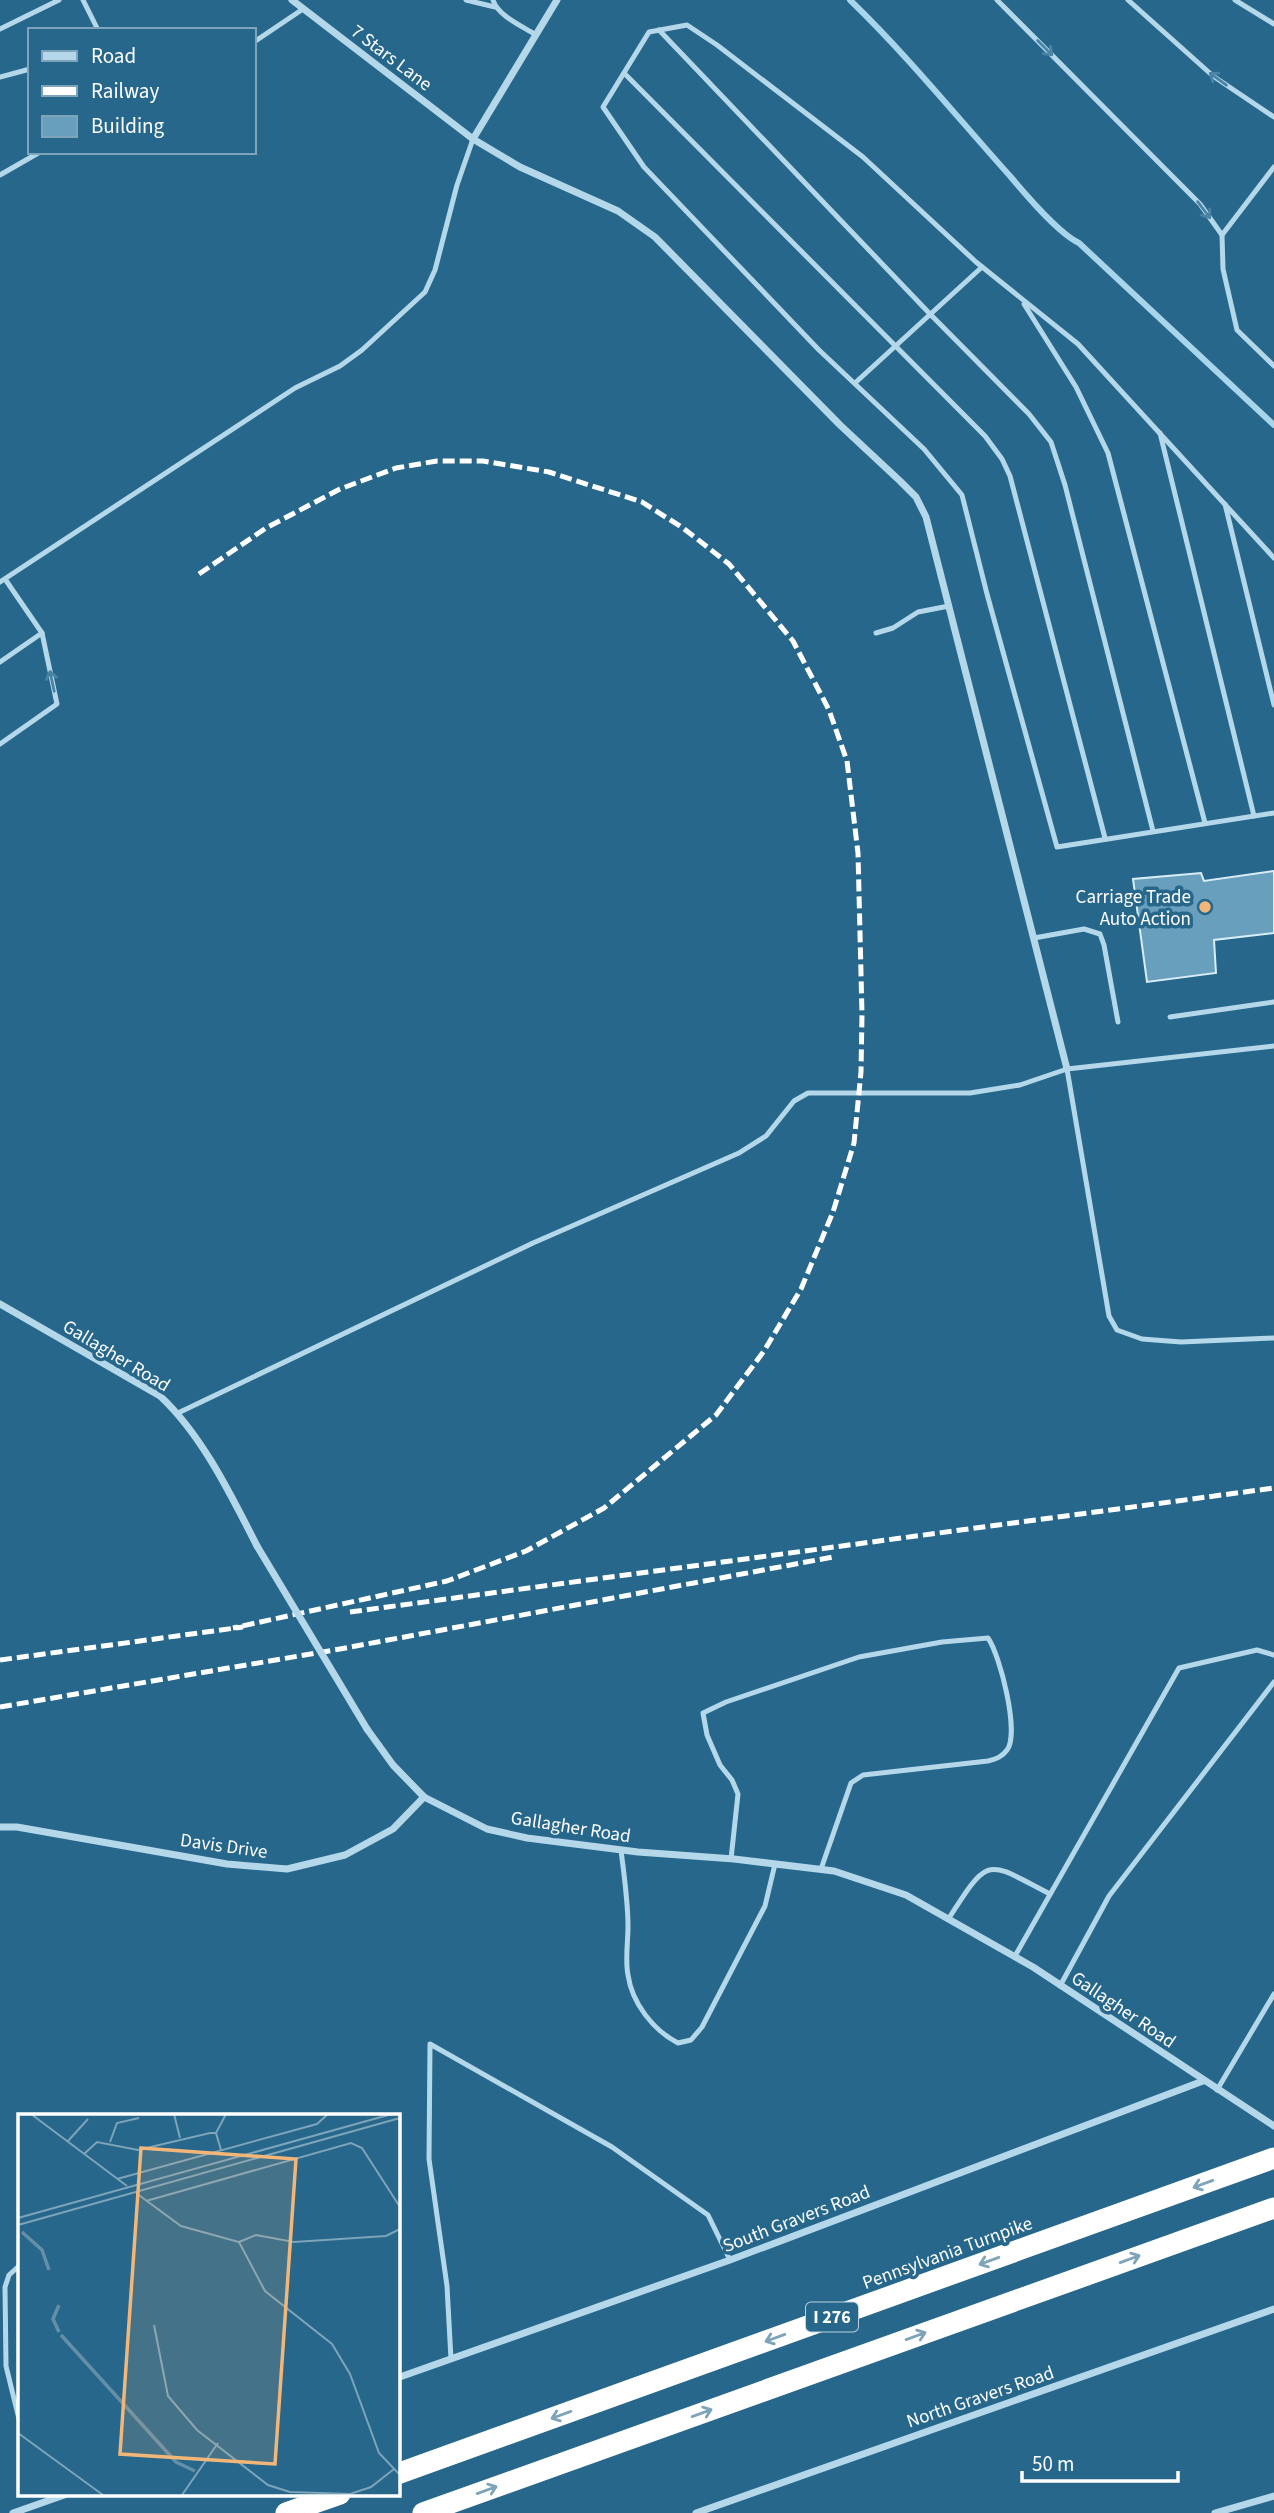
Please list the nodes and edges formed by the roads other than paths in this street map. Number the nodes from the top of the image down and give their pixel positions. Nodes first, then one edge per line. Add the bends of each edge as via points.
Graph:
1 (59, 0) edge
2 (83, 0) edge
3 (292, 0) edge
4 (466, 0) edge
5 (557, 0) edge
6 (997, 0) edge
7 (1128, 0) edge
8 (1235, 0) edge
9 (494, 3) edge
10 (303, 9) junction
11 (1273, 22) edge
12 (97, 28) edge
13 (0, 29) edge
14 (659, 30) junction
15 (536, 35) junction
16 (256, 41) edge
17 (28, 70) edge
18 (624, 73) junction
19 (0, 77) edge
20 (1274, 117) edge
21 (473, 139) junction
22 (37, 154) edge
23 (1274, 167) edge
24 (0, 175) edge
25 (1222, 236) junction
26 (982, 267) junction
27 (1022, 301) junction
28 (930, 314) junction
29 (895, 346) junction
30 (1274, 366) edge
31 (855, 383) junction
32 (1159, 430) junction
33 (1225, 504) junction
34 (1274, 558) edge
35 (2, 580) edge
36 (949, 606) junction
37 (42, 633) junction
38 (876, 633) dead end
39 (0, 662) edge
40 (1274, 705) edge
41 (0, 744) edge
42 (1274, 813) edge
43 (1254, 816) junction
44 (1205, 823) junction
45 (1153, 831) junction
46 (1105, 838) junction
47 (1034, 938) junction
48 (1274, 1002) edge
49 (1170, 1017) dead end
50 (1118, 1022) dead end
51 (1274, 1046) edge
52 (1068, 1069) junction
53 (0, 1304) edge
54 (1274, 1338) edge
55 (178, 1413) junction
56 (1274, 1655) edge
57 (1274, 1682) edge
58 (424, 1797) junction
59 (0, 1827) edge
60 (621, 1850) junction
61 (731, 1859) junction
62 (775, 1864) junction
63 (821, 1870) junction
64 (1050, 1894) junction
65 (949, 1918) junction
66 (1015, 1956) junction
67 (1060, 1986) junction
68 (1274, 1994) edge
69 (1203, 2081) junction
70 (1217, 2090) junction
71 (1274, 2126) edge
72 (1271, 2159) edge
73 (1274, 2208) edge
74 (730, 2260) junction
75 (18, 2267) edge
76 (1274, 2309) edge
77 (451, 2359) junction
78 (399, 2377) edge
79 (18, 2415) edge
80 (399, 2473) edge
81 (334, 2496) edge
82 (1274, 2496) edge
83 (42, 2498) edge
84 (13, 2513) edge
85 (286, 2513) edge
86 (423, 2513) edge
87 (696, 2513) edge
88 (1216, 2513) edge

1 - 13 lane
2 - 12 lane
3 - 10 street, 7 Stars Lane
4 - 9 lane
5 - 15 street
6 -> 25 lane via 1200,204
20 -> 7 lane via 1213,76
8 - 11 lane
9 - 15 lane
10 - 16 lane
10 - 21 street, 7 Stars Lane
14 - 18 lane via 649,32
14 - 26 lane via 687,26 717,45 863,157
14 - 28 lane
15 - 21 street
17 - 19 lane
18 - 29 lane
18 - 31 lane via 603,107 644,167
21 - 35 lane via 425,292 385,330 340,366 295,388
21 - 36 street, 7 Stars Lane via 520,167 618,211 655,237 916,497 926,517
22 - 24 lane
23 - 25 lane
25 - 30 lane via 1223,269 1237,330
26 - 27 lane
26 - 28 lane
27 - 32 lane via 1078,344
27 - 44 lane via 1076,387 1108,453
28 - 29 lane
28 - 45 lane via 1051,442
29 - 31 lane
29 - 46 lane via 985,436 1010,476
31 - 46 lane via 925,449 962,495 1057,847
32 - 33 lane
32 - 43 lane
33 - 34 lane
33 - 40 lane
35 - 37 lane
36 - 38 lane via 918,612
36 - 47 street, 7 Stars Lane
37 - 39 lane
41 -> 37 lane via 57,704
42 - 43 lane
43 - 44 lane
44 - 45 lane
45 - 46 lane
47 - 50 lane via 1084,929 1100,934
47 - 52 street, 7 Stars Lane
48 - 49 lane
51 - 52 lane
52 - 54 lane via 1109,1315 1117,1330 1142,1339 1181,1342
52 - 55 lane via 1020,1085 970,1093 808,1093 794,1101 766,1136 738,1153 533,1243
53 - 55 street, Gallagher Road via 160,1396
55 - 58 street, Gallagher Road, bridge via 230,1492 257,1546 367,1729
56 - 64 lane via 1257,1650 1179,1668
57 - 67 lane via 1109,1896
58 - 59 street, Davis Drive via 393,1829 345,1855 287,1868 227,1864 17,1826
58 - 60 street, Gallagher Road via 487,1829
60 - 61 street, Gallagher Road
60 - 62 lane via 627,1974 638,2005 666,2037 678,2043 691,2040 702,2027 765,1906
61 - 62 street, Gallagher Road
61 - 63 lane via 738,1794 720,1766 703,1713 859,1657 988,1638 1005,1679 1009,1749 988,1761 863,1775 851,1783
62 - 63 street, Gallagher Road
63 - 65 street, Gallagher Road via 906,1895
64 - 65 lane via 1000,1868 986,1869 974,1879
64 - 66 lane
65 - 66 street, Gallagher Road
66 - 67 street, Gallagher Road
67 - 69 street, Gallagher Road
68 - 70 lane
69 - 70 street, Gallagher Road
69 - 74 street, South Gravers Road
70 - 71 street, Gallagher Road
72 -> 80 highway, Pennsylvania Turnpike / I 276
86 -> 73 highway, I 276
74 - 77 street, South Gravers Road
74 - 77 lane via 708,2215 612,2147 430,2044 429,2159 447,2286
75 - 79 lane via 5,2287 6,2366
76 - 87 street, North Gravers Road
77 - 78 street, South Gravers Road
81 - 85 highway
82 - 88 street
83 - 84 street

